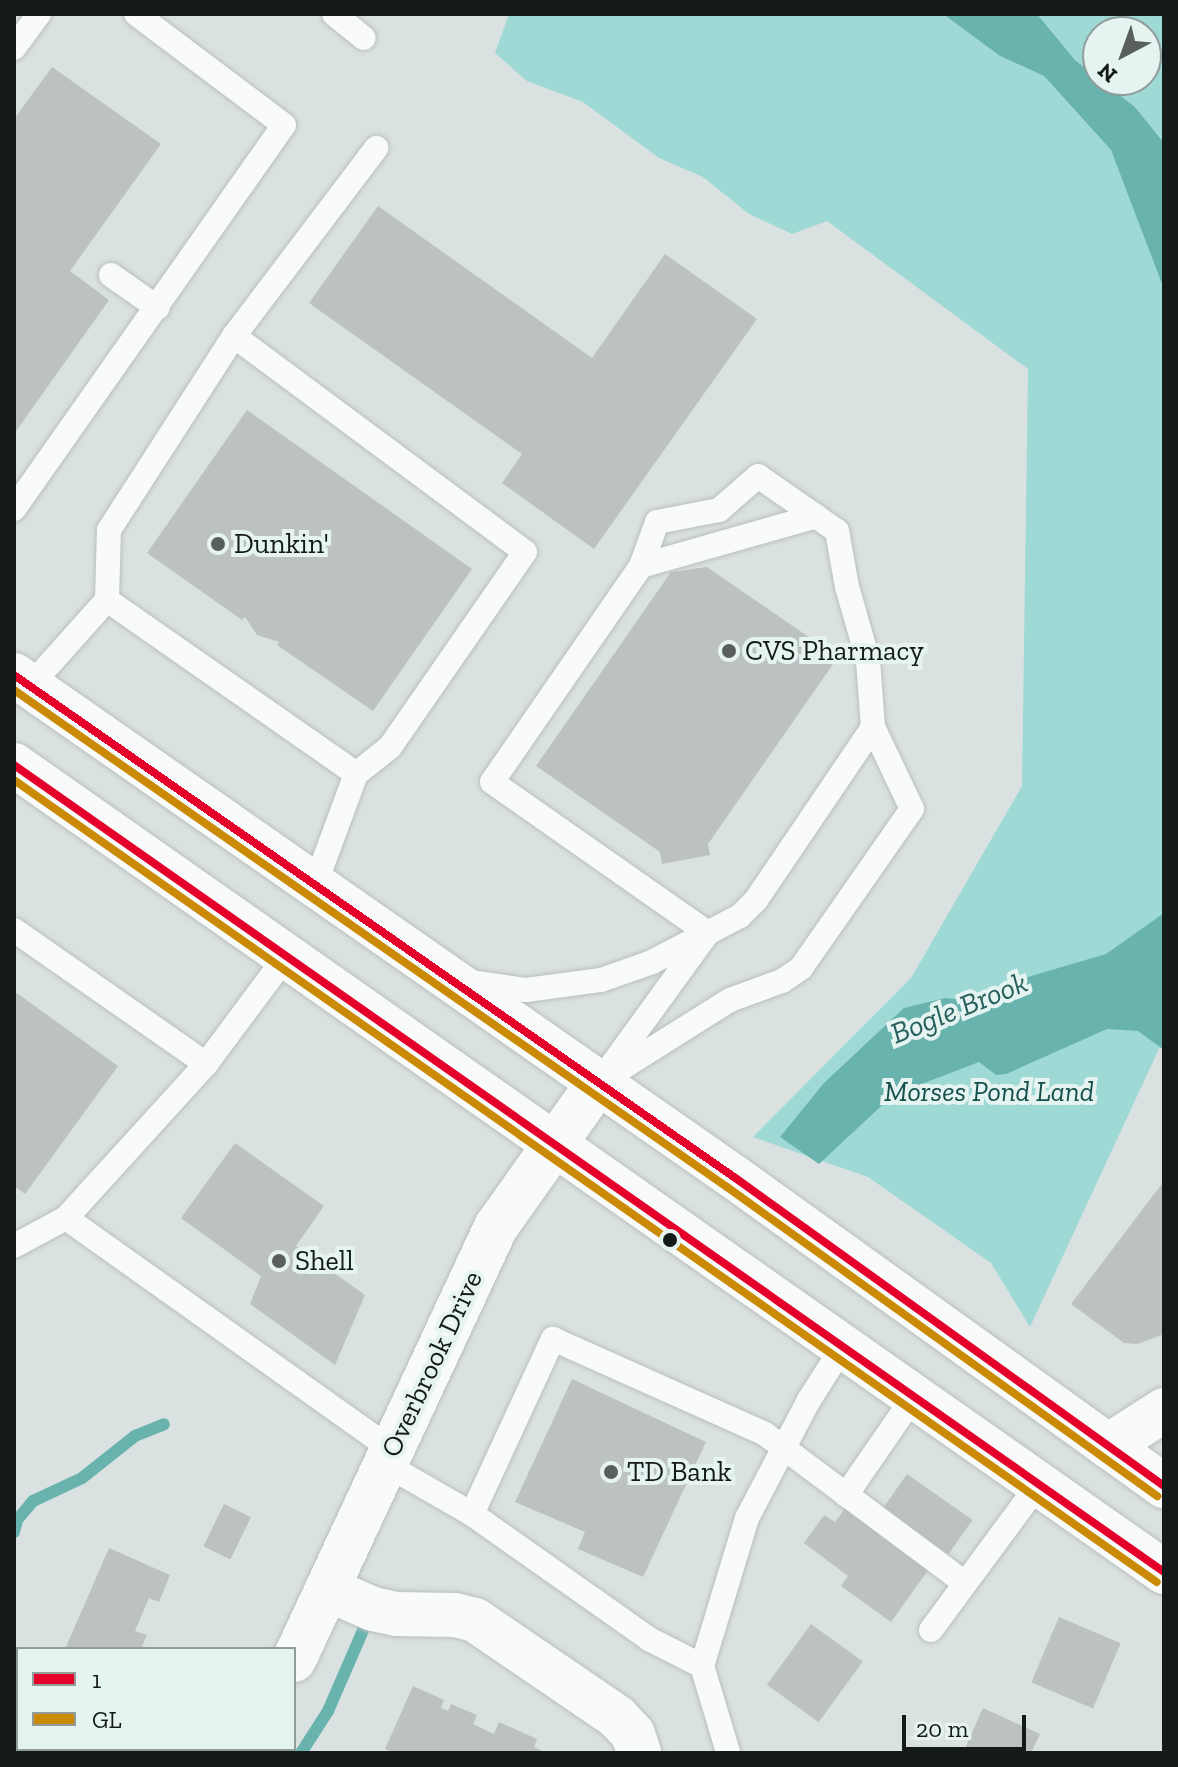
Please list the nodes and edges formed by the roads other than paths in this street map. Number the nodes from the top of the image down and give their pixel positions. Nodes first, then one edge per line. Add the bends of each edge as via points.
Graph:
1 (39, 14) edge
2 (136, 14) edge
3 (334, 14) edge
4 (364, 38) dead end
5 (14, 48) edge
6 (376, 148) dead end
7 (111, 275) dead end
8 (158, 308) junction
9 (234, 336) junction
10 (14, 509) edge
11 (816, 516) junction
12 (641, 566) junction
13 (107, 600) junction
14 (22, 681) edge
15 (873, 727) junction
16 (14, 765) edge
17 (356, 774) junction
18 (315, 885) junction
19 (14, 930) edge
20 (708, 933) junction
21 (285, 958) junction
22 (440, 973) junction
23 (206, 1064) junction
24 (598, 1083) junction
25 (552, 1145) junction
26 (66, 1218) junction
27 (14, 1246) edge
28 (842, 1348) junction
29 (913, 1398) junction
30 (1164, 1410) edge
31 (1108, 1446) junction
32 (785, 1447) junction
33 (388, 1457) junction
34 (1038, 1485) junction
35 (1164, 1486) edge
36 (846, 1495) junction
37 (472, 1514) junction
38 (1164, 1572) edge
39 (965, 1583) junction
40 (327, 1589) junction
41 (931, 1630) dead end
42 (296, 1656) edge
43 (702, 1666) junction
44 (728, 1752) edge
45 (639, 1753) edge

1 - 5 lane
2 - 8 lane via 284,125
3 - 4 lane
6 - 9 lane
7 - 8 lane
8 - 10 lane
9 - 13 lane via 109,530
9 - 17 lane via 525,552 390,747
11 - 12 lane
11 - 12 lane via 758,476 719,510 657,522
11 - 15 lane via 837,531 868,660
12 - 20 lane via 492,782
13 - 14 lane
13 - 17 lane
14 - 18 main road
15 - 20 lane via 756,900 740,916
15 - 24 lane via 912,809 808,959 793,976 730,1000
16 - 21 main road
17 - 18 lane
18 - 22 main road
19 - 23 lane
20 - 22 lane via 637,969 578,985 499,988
20 - 24 lane
21 - 23 lane
21 - 25 main road
22 - 24 main road
23 - 26 lane
24 - 25 main road, Overbrook Drive
24 - 31 main road
25 - 28 main road
25 - 33 main road, Overbrook Drive via 496,1227
26 - 27 lane
26 - 33 lane
28 - 29 main road
28 - 32 lane
29 - 34 main road
29 - 36 lane
30 - 31 main road
31 - 35 main road
32 - 36 lane
32 - 37 lane via 749,1425 553,1339
32 - 43 lane via 740,1535
33 - 37 lane
33 - 40 main road, Overbrook Drive
34 - 38 main road
34 - 39 lane
36 - 39 lane
37 - 43 lane via 649,1639
39 - 41 lane
40 - 42 main road, Overbrook Drive
40 - 45 main road via 396,1614 475,1620 617,1717 633,1734
43 - 44 lane

